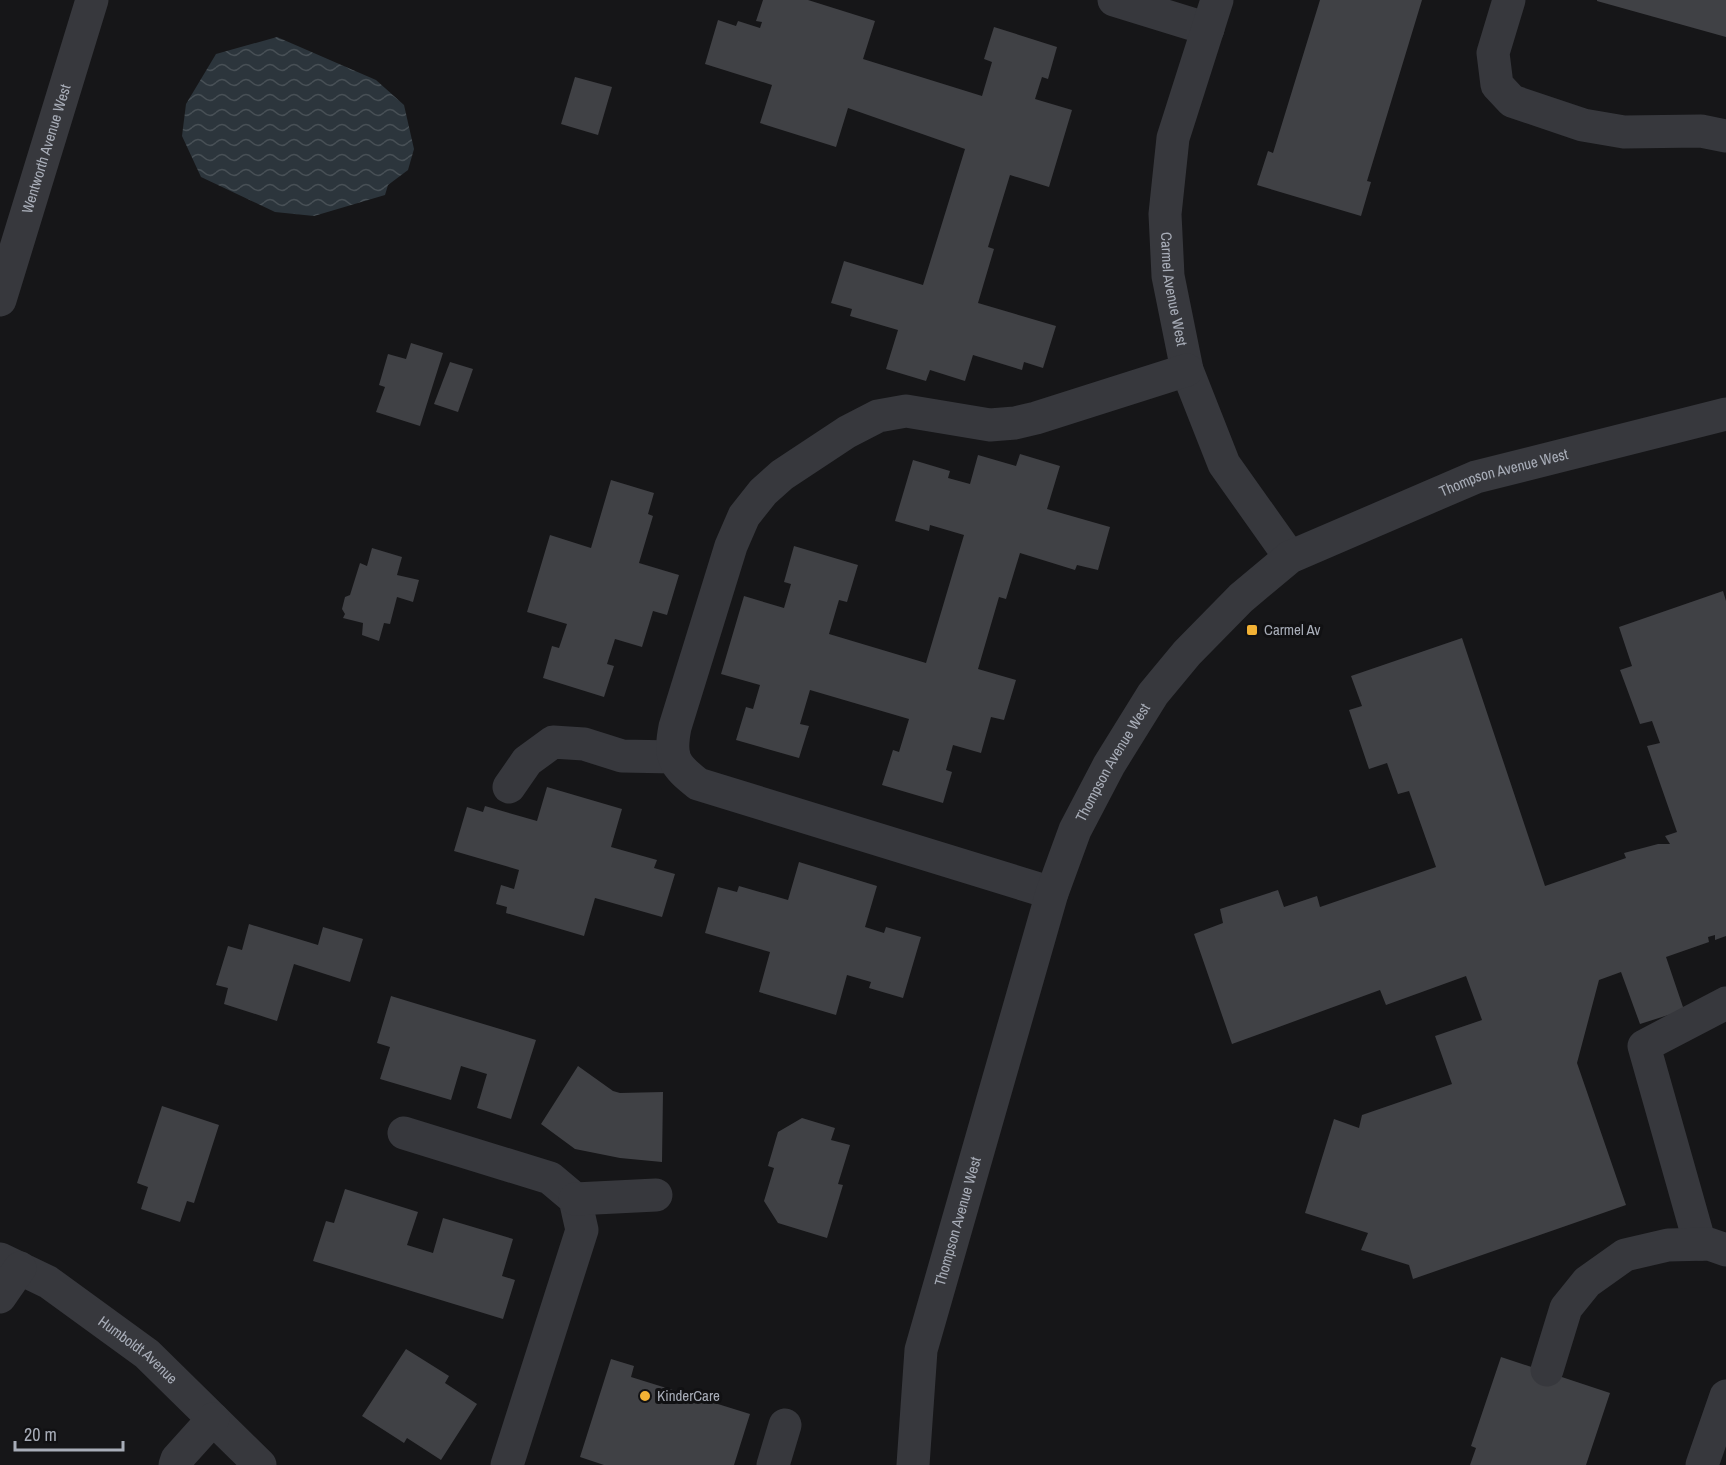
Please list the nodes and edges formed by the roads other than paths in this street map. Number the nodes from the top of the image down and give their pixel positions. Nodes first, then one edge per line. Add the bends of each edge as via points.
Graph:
1 (92, 0) edge
2 (1114, 0) edge
3 (1509, 0) edge
4 (1212, 14) edge
5 (1726, 136) edge
6 (0, 300) edge
7 (1187, 370) junction
8 (1726, 414) edge
9 (1290, 557) junction
10 (674, 757) junction
11 (509, 787) dead end
12 (1052, 893) junction
13 (1726, 1003) edge
14 (404, 1133) dead end
15 (656, 1195) dead end
16 (575, 1199) junction
17 (1713, 1247) edge
18 (10, 1264) edge
19 (0, 1297) edge
20 (1547, 1370) dead end
21 (1726, 1395) edge
22 (213, 1419) junction
23 (785, 1425) dead end
24 (175, 1465) edge
25 (260, 1465) edge
26 (507, 1465) edge
27 (773, 1465) edge
28 (913, 1465) edge
29 (1702, 1465) edge

1 - 6 street, Wentworth Avenue West
2 - 4 street
3 - 5 street via 1493,53 1497,85 1512,101 1583,125 1624,132 1701,131
4 - 7 street, Carmel Avenue West via 1173,138 1165,214 1168,276
7 - 9 street, Carmel Avenue West via 1224,464
7 - 10 street via 1015,423 990,425 906,411 878,416 782,475 744,516 731,546 675,727 671,747
8 - 9 street, Thompson Avenue West via 1476,477
9 - 12 street, Thompson Avenue West via 1241,598 1187,653 1154,694 1109,765 1075,830
10 - 11 street via 622,756 584,744 554,742 528,761
10 - 12 street via 678,769 698,784
12 - 28 street, Thompson Avenue West via 921,1350
13 - 17 street via 1644,1046
14 - 16 street via 550,1178
15 - 16 street
16 - 26 street via 582,1230
17 - 20 street via 1668,1245 1625,1255 1587,1282 1566,1308
18 - 19 street
18 - 22 street, Humboldt Avenue via 48,1282 147,1354
21 - 29 street
22 - 24 street
22 - 25 street, Humboldt Avenue
23 - 27 street

